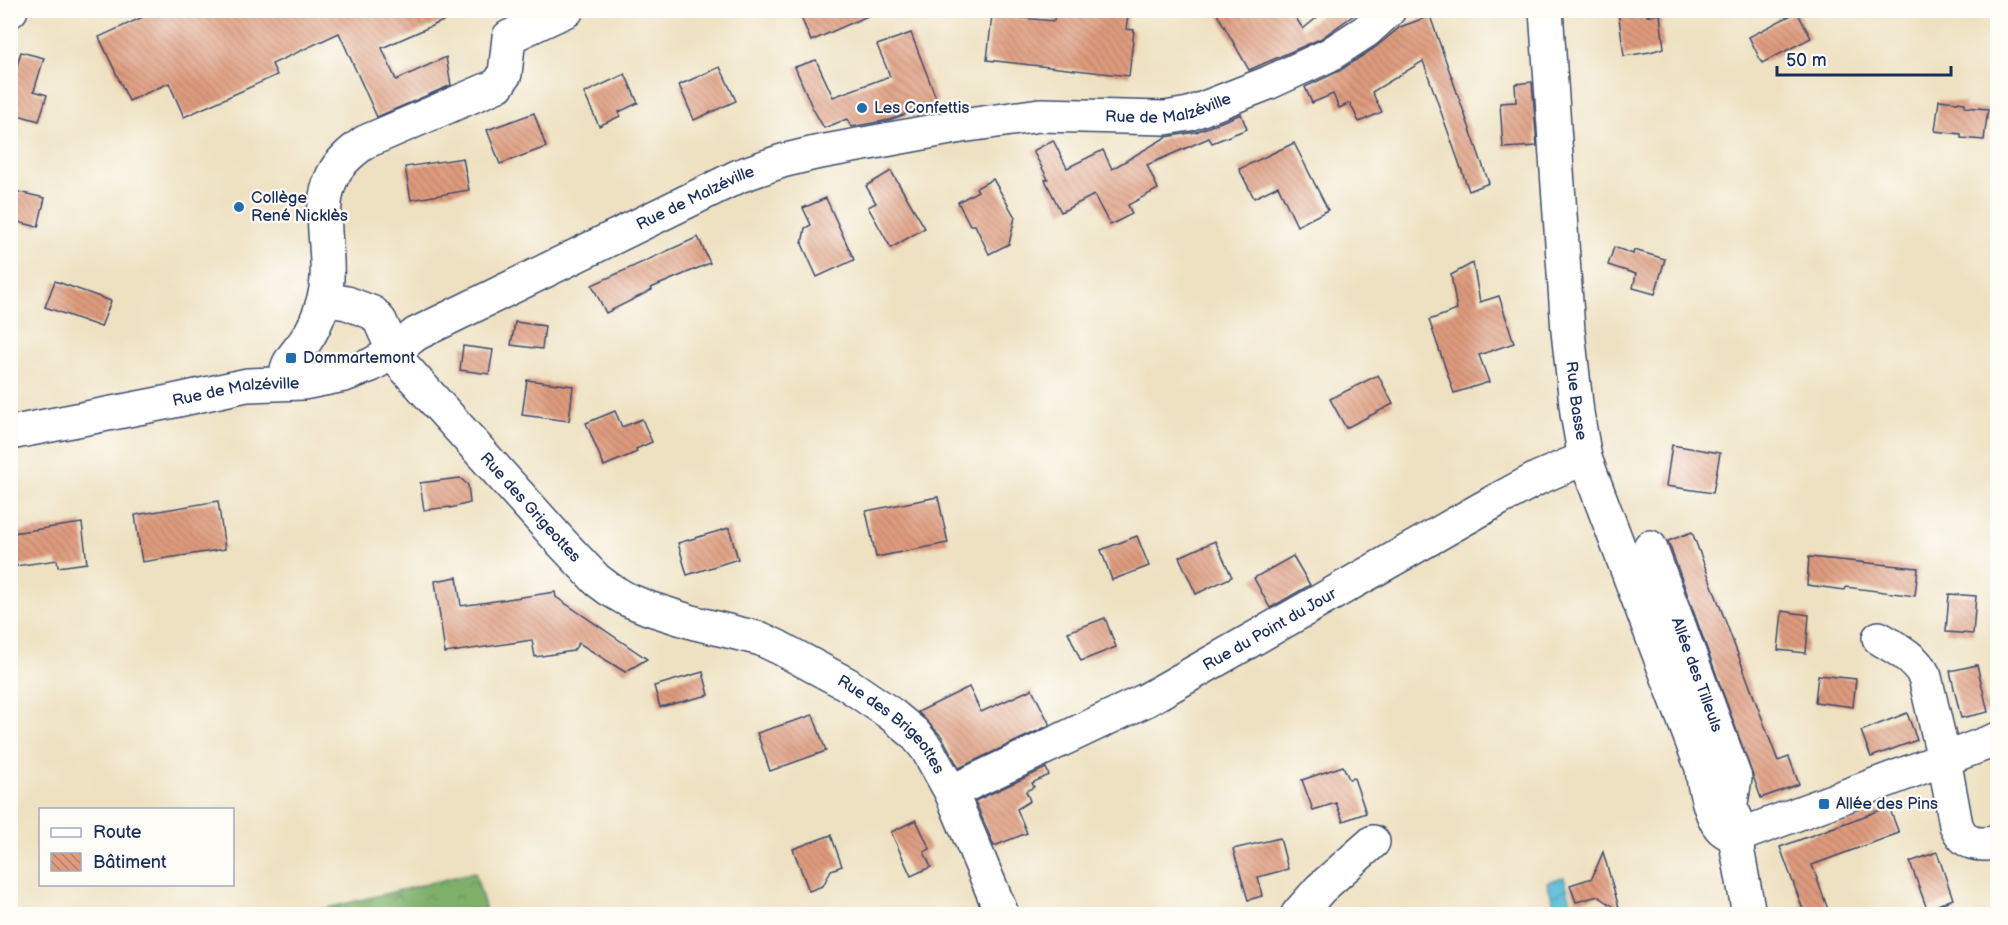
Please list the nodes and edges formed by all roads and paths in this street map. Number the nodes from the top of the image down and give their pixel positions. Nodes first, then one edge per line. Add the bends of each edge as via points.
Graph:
1 (567, 10) edge
2 (1389, 10) edge
3 (1546, 10) edge
4 (324, 299) junction
5 (393, 352) junction
6 (285, 383) junction
7 (10, 433) edge
8 (1585, 458) junction
9 (1650, 547) dead end
10 (695, 623) joint
11 (1879, 638) dead end
12 (1998, 740) edge
13 (1944, 759) junction
14 (1702, 768) junction
15 (951, 792) junction
16 (1731, 803) junction
17 (1735, 837) junction
18 (1373, 842) dead end
19 (1998, 843) edge
20 (1002, 915) edge
21 (1298, 915) edge
22 (1749, 915) edge

1 - 4 street via 509,37 505,74 498,85 365,142 347,156 333,174 326,195 328,279
2 - 5 street, Rue de Malzéville via 1329,55 1189,114 1165,118 1040,116 890,138 759,168 416,334
3 - 8 street, Rue Basse via 1568,331
4 - 5 street, Rue des Grigeottes via 373,313
4 - 6 street via 304,343 291,358
5 - 6 street, Rue de Malzéville via 344,375
5 - 10 street, Rue des Grigeottes via 597,580 626,599
6 - 7 street, Rue de Malzéville via 247,385
8 - 14 street, Rue Basse
8 - 15 street, Rue du Point du Jour via 1499,498 1146,700
9 - 16 street, Allée des Tilleuls via 1735,778
10 - 15 street, Rue des Brigeottes via 761,639 865,696 914,733
11 - 13 street via 1920,667
12 - 13 street
13 - 17 street
13 - 19 street via 1960,834 1971,843
14 - 16 street, Rue Basse
14 - 17 street, Rue Basse via 1703,786 1720,829
15 - 20 street, Rue des Brigeottes
16 - 17 street, Rue Basse via 1738,824
17 - 22 street
18 - 21 street via 1320,889

